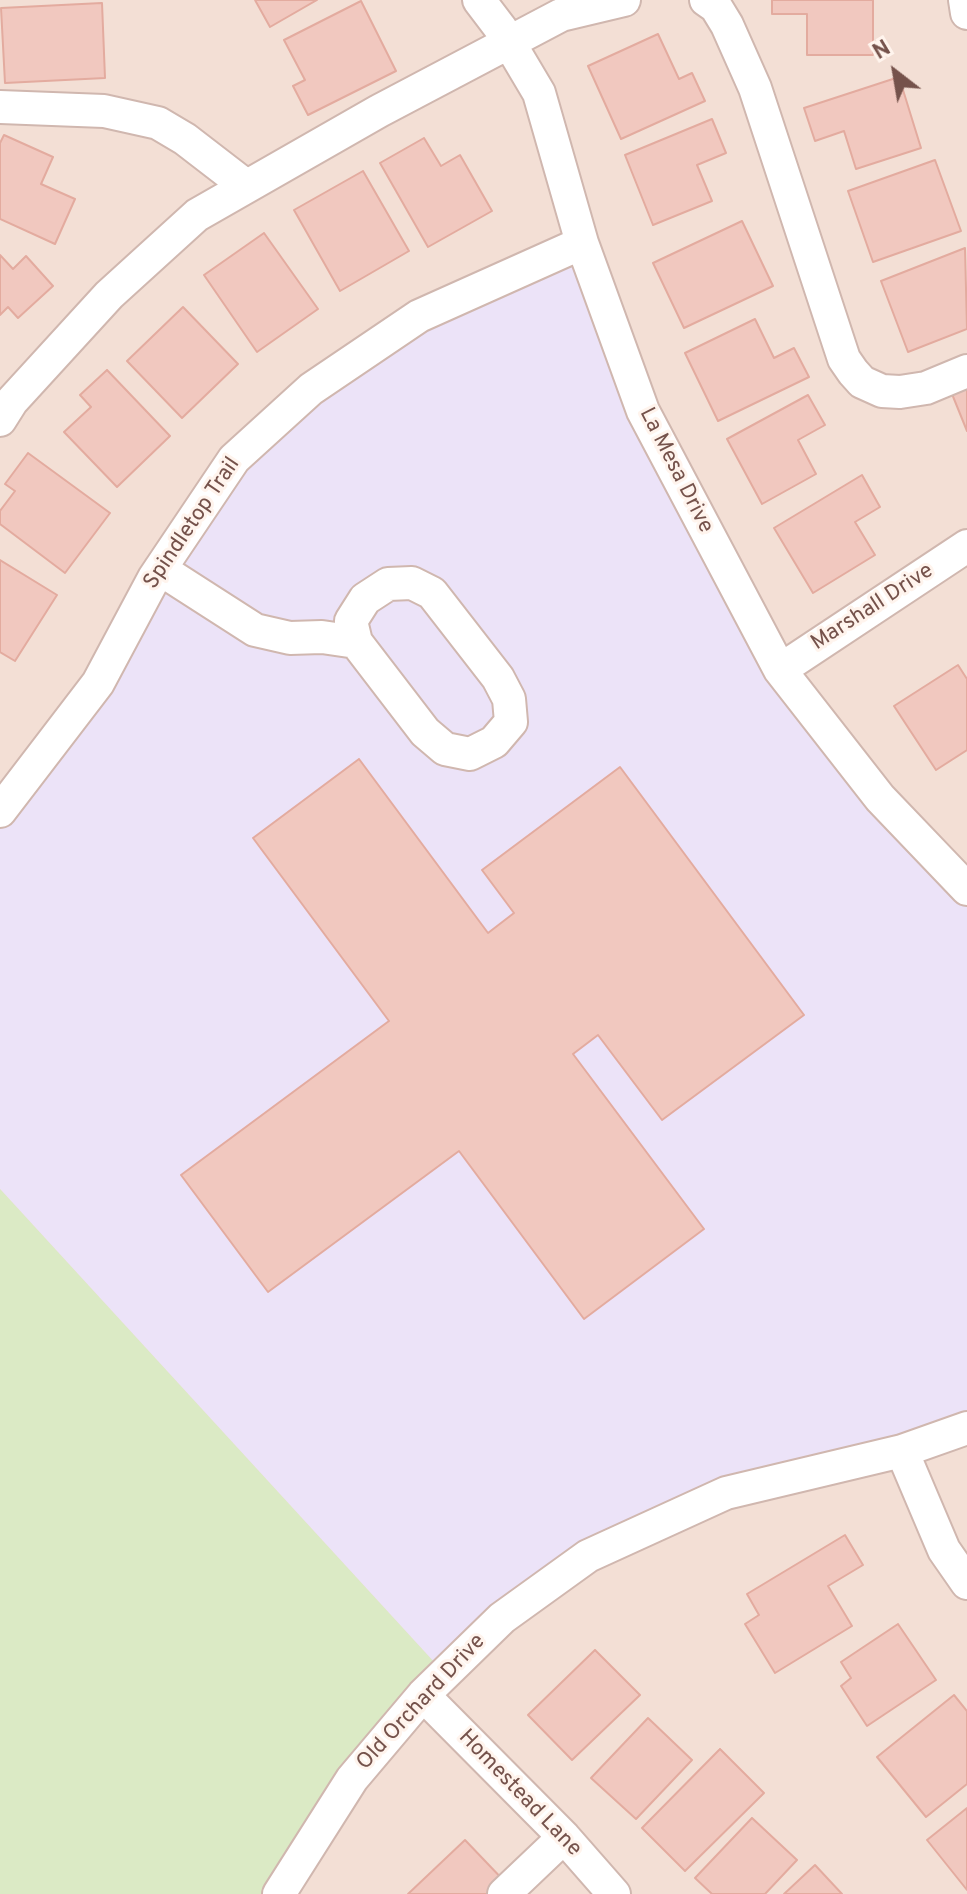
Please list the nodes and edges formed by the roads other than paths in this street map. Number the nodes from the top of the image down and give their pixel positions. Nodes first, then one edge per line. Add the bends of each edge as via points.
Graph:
1 (479, 0) edge
2 (624, 0) edge
3 (706, 0) edge
4 (965, 0) edge
5 (967, 13) edge
6 (509, 42) junction
7 (0, 107) edge
8 (246, 186) junction
9 (582, 243) junction
10 (967, 371) edge
11 (0, 420) edge
12 (967, 546) edge
13 (160, 569) junction
14 (356, 642) junction
15 (780, 670) junction
16 (0, 811) edge
17 (964, 880) edge
18 (967, 1428) edge
19 (902, 1451) junction
20 (967, 1583) edge
21 (423, 1695) junction
22 (564, 1837) junction
23 (279, 1894) edge
24 (504, 1894) edge
25 (614, 1894) edge

1 - 6 street, La Mesa Drive
2 - 6 street via 561,15
3 - 10 street via 727,25 755,88 844,359 853,372 882,391 900,392
4 - 5 street
6 - 8 street
6 - 9 street, La Mesa Drive via 539,93
7 - 8 street via 104,111 158,123
8 - 11 street via 197,215 109,295
9 - 13 street, Spindletop Trail via 419,316 311,389 234,459
9 - 15 street, La Mesa Drive via 643,411
12 - 15 street, Marshall Drive
13 - 14 street via 255,630
13 - 16 street, Spindletop Trail via 98,683
14 - 14 street via 351,621 365,599 388,584 412,583 432,593 498,678 509,699 511,722 494,742 470,754 445,749 425,732
15 - 17 street, La Mesa Drive via 880,798
18 - 19 street, Old Orchard Drive
19 - 20 street via 944,1550
19 - 21 street, Old Orchard Drive via 726,1493 588,1556 502,1618
21 - 22 street, Homestead Lane
21 - 23 street, Old Orchard Drive via 352,1779
22 - 24 street
22 - 25 street, Homestead Lane

